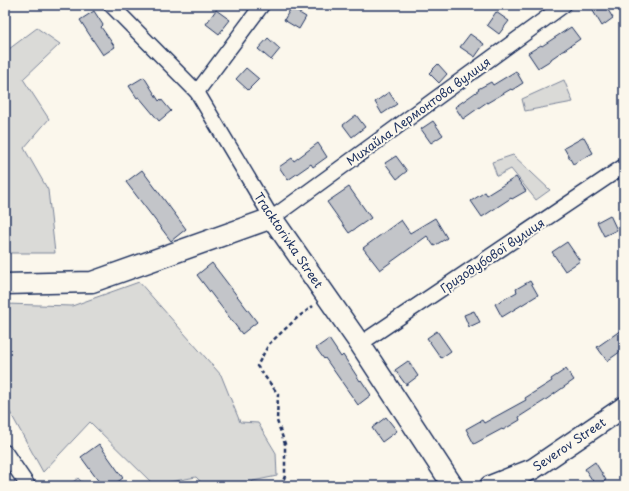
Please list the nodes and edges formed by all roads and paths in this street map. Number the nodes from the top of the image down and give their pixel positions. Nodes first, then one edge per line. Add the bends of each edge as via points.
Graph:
1 (111, 5) edge
2 (262, 5) edge
3 (554, 5) edge
4 (564, 5) edge
5 (543, 20) junction
6 (197, 92) junction
7 (624, 166) edge
8 (272, 218) junction
9 (5, 284) edge
10 (327, 296) junction
11 (360, 344) junction
12 (624, 407) edge
13 (5, 452) edge
14 (28, 486) edge
15 (281, 486) edge
16 (453, 486) edge
17 (490, 486) edge

1 - 6 street, Tracktorivka Street
2 - 6 street
3 - 5 street
4 - 5 street, Михайла Лермонтова вулиця
5 - 8 street, Михайла Лермонтова вулиця
6 - 8 street, Tracktorivka Street
7 - 11 street, Гризодубової вулиця
8 - 9 main road via 92,282
8 - 10 main road, Tracktorivka Street
10 - 11 main road, Tracktorivka Street
10 - 15 path via 297,318 269,344 257,366 278,394 277,421 285,444 285,476
11 - 16 main road, Tracktorivka Street
12 - 17 main road, Severov Street via 533,469
13 - 14 street

